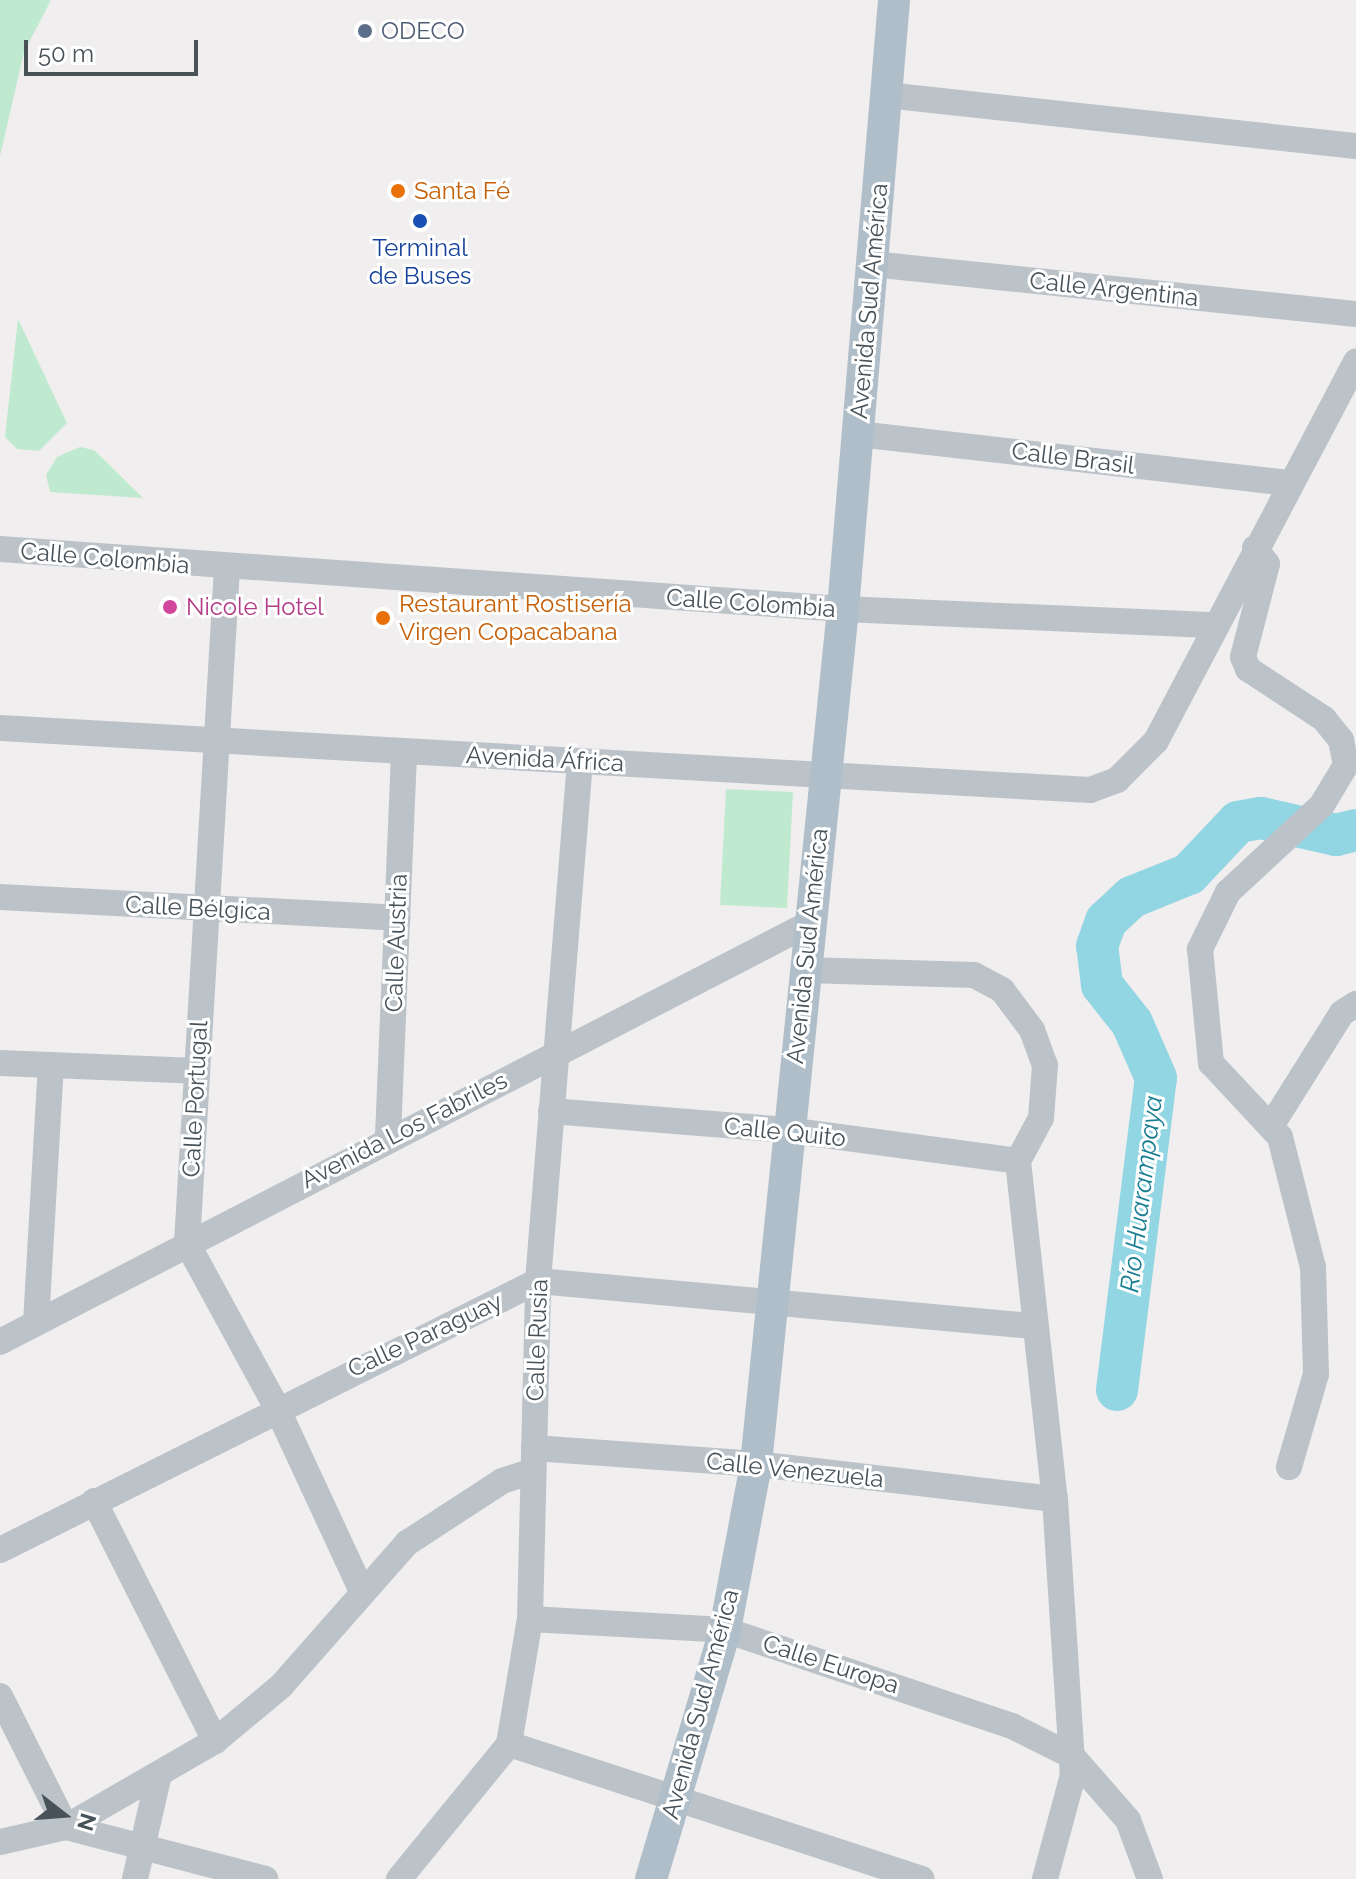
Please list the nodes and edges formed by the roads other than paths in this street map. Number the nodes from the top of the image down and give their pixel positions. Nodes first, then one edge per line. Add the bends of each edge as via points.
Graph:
1 (894, 0) edge
2 (886, 95) junction
3 (1356, 146) edge
4 (872, 264) junction
5 (1356, 314) edge
6 (1356, 361) edge
7 (858, 434) junction
8 (1288, 483) junction
9 (1255, 548) junction
10 (0, 549) edge
11 (227, 568) junction
12 (843, 609) junction
13 (1215, 625) junction
14 (0, 728) edge
15 (215, 740) junction
16 (404, 751) junction
17 (580, 761) junction
18 (825, 775) junction
19 (0, 897) edge
20 (205, 908) junction
21 (397, 918) junction
22 (810, 923) junction
23 (805, 970) junction
24 (1356, 1004) edge
25 (557, 1053) junction
26 (0, 1063) edge
27 (51, 1065) junction
28 (196, 1071) junction
29 (551, 1111) junction
30 (1271, 1126) junction
31 (787, 1130) junction
32 (388, 1136) junction
33 (1018, 1161) junction
34 (187, 1243) junction
35 (538, 1281) junction
36 (774, 1298) junction
37 (36, 1323) junction
38 (1031, 1326) junction
39 (0, 1342) edge
40 (276, 1406) junction
41 (534, 1459) junction
42 (756, 1464) junction
43 (1289, 1467) dead end
44 (1055, 1499) junction
45 (94, 1501) junction
46 (0, 1550) edge
47 (361, 1589) junction
48 (530, 1619) junction
49 (725, 1630) junction
50 (0, 1696) edge
51 (215, 1741) junction
52 (509, 1744) junction
53 (1072, 1756) junction
54 (159, 1774) junction
55 (676, 1795) junction
56 (66, 1827) junction
57 (0, 1842) edge
58 (144, 1848) junction
59 (135, 1879) edge
60 (265, 1879) edge
61 (399, 1879) edge
62 (651, 1879) edge
63 (921, 1879) edge
64 (1045, 1879) edge
65 (1150, 1879) edge

1 - 2 main road, Avenida Sud América
2 - 3 street
2 - 4 main road, Avenida Sud América
4 - 5 street, Calle Argentina
4 - 7 main road, Avenida Sud América
6 - 8 street
7 - 8 street, Calle Brasil
7 - 12 main road, Avenida Sud América
8 - 9 street
9 - 13 street
9 - 30 street via 1267,564 1243,657 1248,669 1324,719 1341,740 1346,765 1322,805 1228,892 1200,949 1211,1063
10 - 11 street, Calle Colombia
11 - 12 street, Calle Colombia
11 - 15 street, Calle Portugal
12 - 13 street, Calle Colombia
12 - 18 main road, Avenida Sud América
13 - 18 street, Avenida África via 1156,741 1117,780 1090,790
14 - 15 street, Avenida África
15 - 16 street, Avenida África
15 - 20 street, Calle Portugal
16 - 17 street, Avenida África
16 - 21 street, Calle Austria
17 - 18 street, Avenida África
17 - 25 street, Calle Rusia
18 - 22 main road, Avenida Sud América
19 - 20 street, Calle Bélgica
20 - 21 street, Calle Bélgica
20 - 28 street, Calle Portugal
21 - 32 street, Calle Austria
22 - 23 main road, Avenida Sud América
22 - 25 street, Avenida Los Fabriles
23 - 31 main road, Avenida Sud América
23 - 33 street via 974,975 1002,990 1032,1030 1045,1065 1041,1118
24 - 30 street via 1342,1013
25 - 29 street, Calle Rusia
25 - 32 street, Avenida Los Fabriles
26 - 27 street
27 - 28 street
27 - 37 street
28 - 34 street, Calle Portugal
29 - 31 street, Calle Quito
29 - 35 street, Calle Rusia
30 - 43 street via 1289,1155 1313,1267 1316,1374
31 - 33 street, Calle Quito
31 - 36 main road, Avenida Sud América
32 - 34 street, Avenida Los Fabriles
33 - 38 street
34 - 37 street, Avenida Los Fabriles
34 - 40 street
35 - 36 street, Calle Paraguay
35 - 40 street, Calle Paraguay
35 - 41 street, Calle Rusia
36 - 38 street, Calle Paraguay
36 - 42 main road, Avenida Sud América
37 - 39 street, Avenida Los Fabriles
38 - 44 street
40 - 45 street, Calle Paraguay
40 - 47 street
41 - 42 street, Calle Venezuela
41 - 47 street via 407,1543
41 - 48 street, Calle Rusia
42 - 44 street, Calle Venezuela
42 - 49 main road, Avenida Sud América
44 - 53 street
45 - 46 street, Calle Paraguay
45 - 51 street
47 - 51 street via 281,1686
48 - 49 street, Calle Europa
48 - 52 street, Calle Rusia
49 - 53 street, Calle Europa via 998,1721
49 - 55 main road, Avenida Sud América
50 - 56 street
51 - 54 street
52 - 55 street
52 - 61 street, Calle Rusia
53 - 64 street
53 - 65 street via 1128,1820
54 - 56 street
54 - 58 street
55 - 62 main road, Avenida Sud América
55 - 63 street
56 - 57 street
56 - 58 street
58 - 59 street
58 - 60 street

